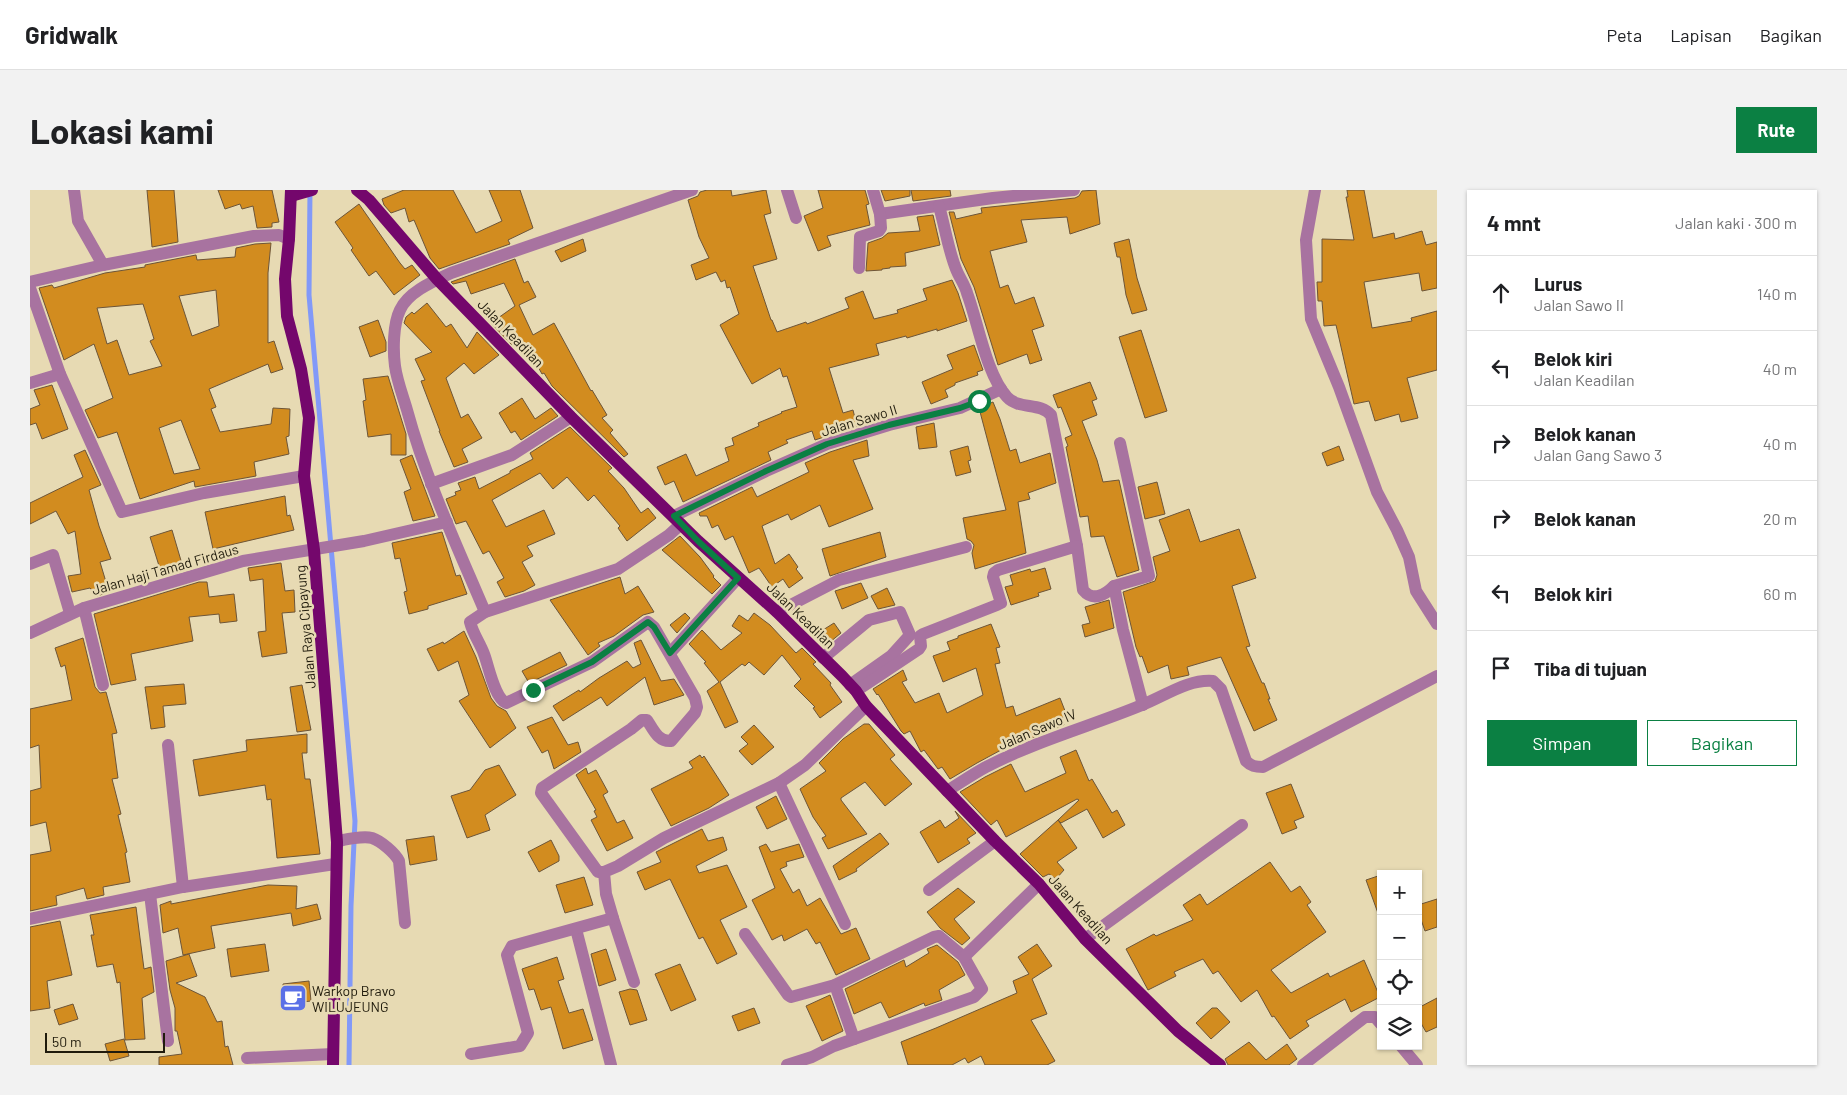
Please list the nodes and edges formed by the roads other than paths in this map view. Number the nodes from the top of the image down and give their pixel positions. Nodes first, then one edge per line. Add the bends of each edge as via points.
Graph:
1 (74, 190) edge
2 (357, 190) edge
3 (692, 190) edge
4 (787, 190) edge
5 (873, 190) edge
6 (1074, 190) edge
7 (1315, 190) edge
8 (299, 192) edge
9 (940, 206) junction
10 (880, 214) junction
11 (796, 218) dead end
12 (290, 239) junction
13 (103, 265) junction
14 (859, 268) dead end
15 (438, 279) junction
16 (30, 282) edge
17 (30, 288) edge
18 (60, 374) junction
19 (30, 383) edge
20 (1001, 389) junction
21 (571, 417) junction
22 (1120, 443) dead end
23 (304, 476) junction
24 (431, 484) junction
25 (678, 520) junction
26 (446, 522) junction
27 (1078, 546) junction
28 (966, 547) dead end
29 (316, 550) junction
30 (30, 564) edge
31 (738, 578) junction
32 (1114, 586) junction
33 (84, 608) junction
34 (485, 612) junction
35 (777, 612) junction
36 (70, 614) junction
37 (1437, 624) edge
38 (30, 633) edge
39 (670, 653) junction
40 (823, 658) junction
41 (1437, 676) edge
42 (103, 685) dead end
43 (853, 688) junction
44 (1143, 705) junction
45 (866, 706) junction
46 (168, 745) dead end
47 (779, 783) junction
48 (947, 791) junction
49 (1242, 825) dead end
50 (340, 840) junction
51 (995, 841) junction
52 (335, 864) junction
53 (604, 872) junction
54 (1039, 884) junction
55 (183, 887) junction
56 (929, 890) dead end
57 (150, 894) junction
58 (614, 918) junction
59 (30, 919) edge
60 (405, 923) dead end
61 (845, 924) dead end
62 (576, 928) junction
63 (745, 934) dead end
64 (1085, 939) junction
65 (964, 957) junction
66 (634, 982) dead end
67 (835, 985) junction
68 (1377, 1019) edge
69 (854, 1039) junction
70 (168, 1041) dead end
71 (1405, 1050) edge
72 (471, 1054) dead end
73 (247, 1058) dead end
74 (333, 1059) edge
75 (813, 1061) edge
76 (611, 1065) edge
77 (787, 1065) edge
78 (1220, 1065) edge
79 (1303, 1065) edge
80 (1418, 1065) edge

1 - 13 street via 78,221
2 - 15 main road, Jalan Keadilan via 370,200
3 - 15 street
4 - 11 street
5 - 10 street
6 - 9 street
7 - 37 street via 1306,240 1311,319 1376,492 1409,557 1416,591
8 - 12 main road, Jalan Raya Cipayung
9 - 10 street
9 - 20 street via 956,268
10 - 14 street via 879,231 860,236
12 - 13 street via 279,235 254,236
12 - 23 main road, Jalan Raya Cipayung via 285,279 287,316 301,369 309,418
13 - 16 street
15 - 21 main road, Jalan Keadilan
15 - 24 street via 407,298 399,311 394,340 395,367
17 - 18 street
18 - 19 street
18 - 23 street via 122,512
20 - 25 street, Jalan Sawo II via 960,408 827,444 766,471
20 - 27 street via 1015,403 1044,409 1051,415
21 - 24 street via 512,455
21 - 25 main road, Jalan Keadilan
22 - 32 street via 1149,576
23 - 29 main road, Jalan Raya Cipayung
24 - 26 street
25 - 31 main road, Jalan Keadilan
25 - 34 street, Jalan Sawo II via 669,535 618,570
26 - 29 street, Jalan Haji Tamad Firdaus
26 - 34 street
27 - 32 street via 1083,590 1094,596 1104,595
27 - 43 street via 998,570 993,578 1000,602 998,605 922,634 919,649
28 - 35 street via 839,580
29 - 33 street, Jalan Haji Tamad Firdaus via 243,561
29 - 50 main road, Jalan Raya Cipayung
30 - 36 street via 53,555
31 - 35 main road, Jalan Keadilan
31 - 39 street
32 - 44 street
33 - 36 street, Jalan Haji Tamad Firdaus
33 - 42 street
34 - 39 street via 470,622 499,696 506,703 592,662 648,622
35 - 40 main road, Jalan Keadilan
36 - 38 street, Jalan Haji Tamad Firdaus
39 - 53 street via 697,707 681,732 667,742 660,739 647,720 642,720 541,790 598,872
40 - 43 main road, Jalan Keadilan
40 - 43 street via 869,620 900,612 910,635
41 - 44 street, Jalan Sawo IV via 1263,767 1246,761 1220,689 1213,680 1202,680
43 - 45 main road, Jalan Keadilan
44 - 48 street, Jalan Sawo IV via 995,763
45 - 47 street via 805,765
45 - 48 main road, Jalan Keadilan
46 - 55 street
47 - 53 street via 664,838
47 - 61 street
48 - 51 main road, Jalan Keadilan
49 - 64 street
50 - 52 main road, Jalan Raya Cipayung
50 - 60 street via 372,838 395,854 399,861
51 - 54 main road, Jalan Keadilan
51 - 56 street
52 - 55 street
52 - 74 main road, Jalan Raya Cipayung
53 - 58 street via 606,894
54 - 64 main road, Jalan Keadilan
54 - 65 street
55 - 57 street
57 - 59 street
57 - 70 street
58 - 62 street
58 - 66 street
62 - 72 street via 512,946 508,955 528,1034 520,1046
62 - 76 street
63 - 67 street via 788,995 795,997
64 - 78 main road, Jalan Keadilan via 1178,1031
65 - 67 street via 939,936 934,937
65 - 69 street via 982,989 974,997
67 - 69 street
68 - 79 street via 1365,1017
69 - 75 street via 834,1046
71 - 80 street
73 - 74 street
75 - 77 street

